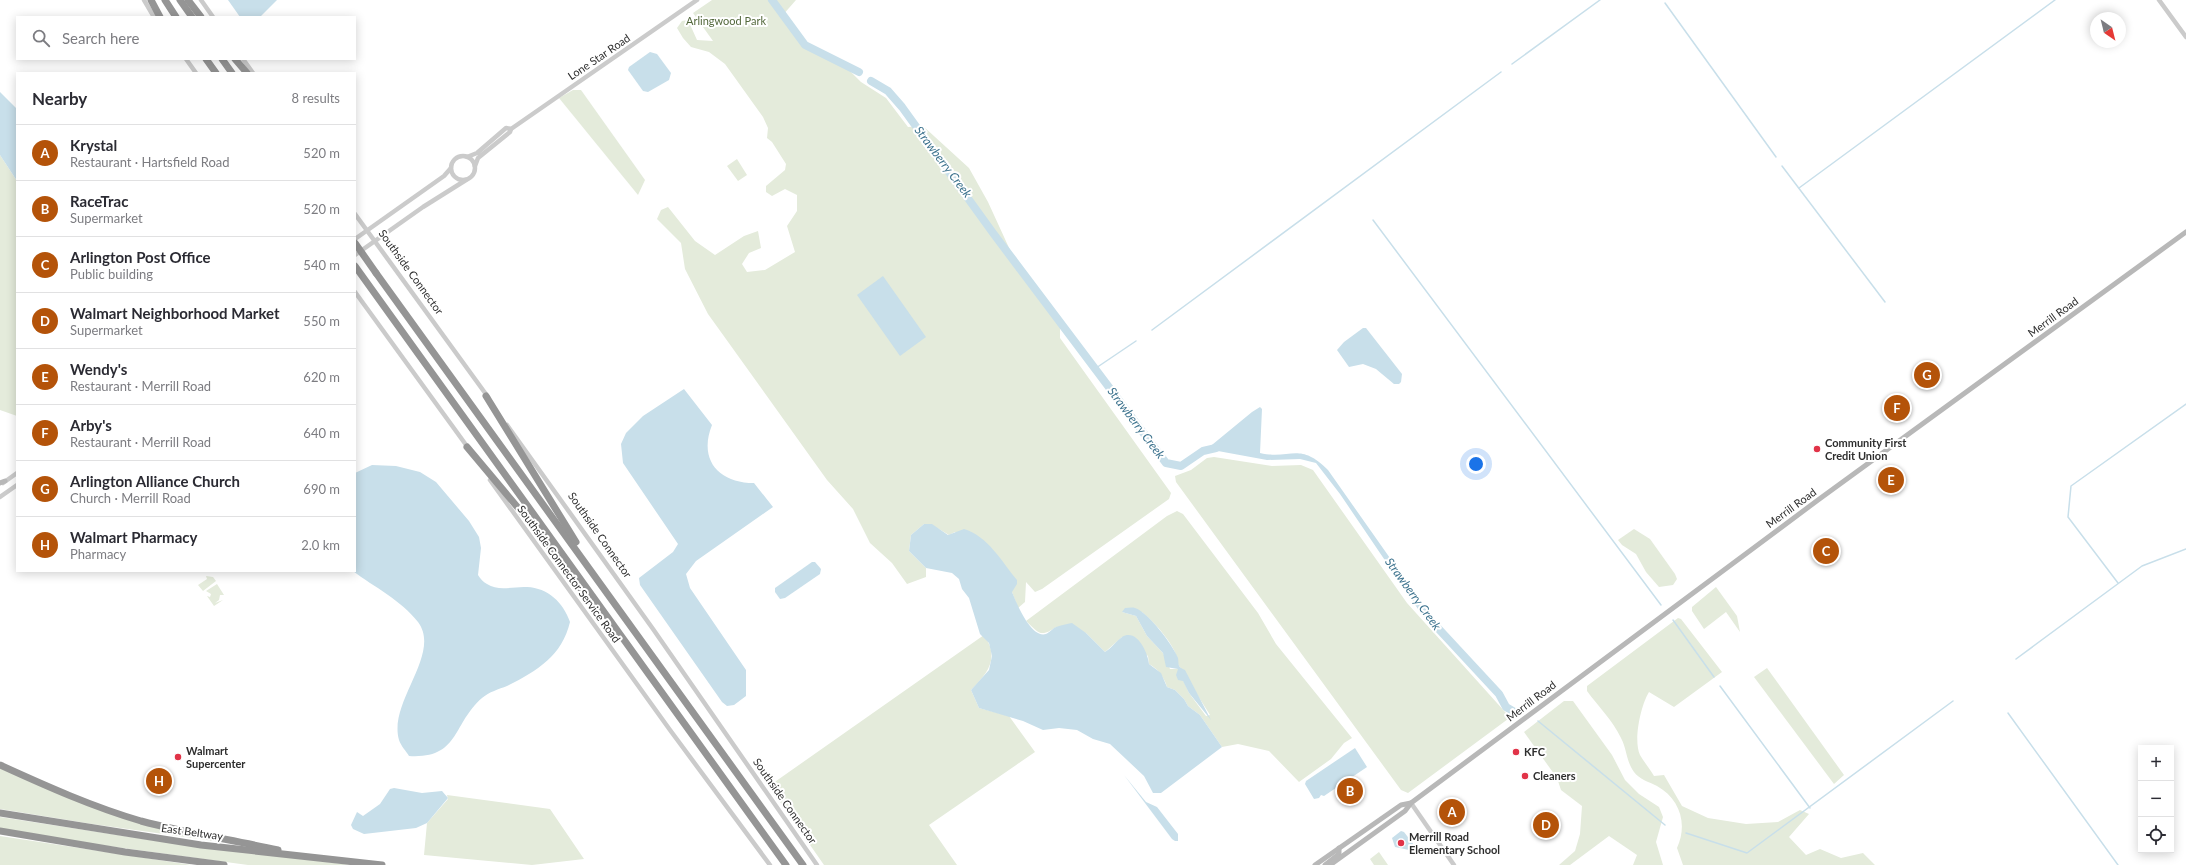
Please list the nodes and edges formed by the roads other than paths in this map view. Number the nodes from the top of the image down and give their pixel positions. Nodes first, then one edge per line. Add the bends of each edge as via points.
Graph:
1 (144, 0) edge
2 (151, 0) edge
3 (165, 0) edge
4 (180, 0) edge
5 (188, 0) edge
6 (201, 0) edge
7 (697, 0) edge
8 (2159, 0) edge
9 (153, 16) edge
10 (159, 16) edge
11 (175, 16) edge
12 (191, 16) edge
13 (200, 16) edge
14 (212, 16) edge
15 (2186, 37) edge
16 (187, 60) edge
17 (207, 60) edge
18 (223, 60) edge
19 (236, 60) edge
20 (244, 60) edge
21 (195, 72) edge
22 (215, 72) edge
23 (231, 72) edge
24 (246, 72) edge
25 (252, 72) edge
26 (511, 129) junction
27 (467, 156) junction
28 (475, 166) junction
29 (451, 168) junction
30 (466, 180) junction
31 (356, 215) edge
32 (367, 230) junction
33 (2186, 232) edge
34 (356, 238) edge
35 (374, 241) junction
36 (356, 244) edge
37 (356, 254) edge
38 (356, 267) edge
39 (356, 293) edge
40 (486, 396) junction
41 (467, 447) junction
42 (16, 474) edge
43 (2, 483) edge
44 (16, 486) edge
45 (0, 497) edge
46 (585, 562) junction
47 (676, 713) junction
48 (0, 765) edge
49 (1410, 803) junction
50 (0, 813) edge
51 (0, 831) edge
52 (1339, 848) junction
53 (316, 858) junction
54 (224, 865) edge
55 (382, 865) edge
56 (770, 865) edge
57 (786, 865) edge
58 (803, 865) edge
59 (817, 865) edge
60 (1315, 865) edge
61 (1325, 865) edge
62 (1330, 865) edge
63 (1454, 865) edge

1 - 9 street
2 - 10 highway
3 - 11 highway
4 - 12 highway
5 - 13 highway
6 - 14 street
7 - 26 street, Lone Star Road
8 - 15 street
16 - 21 street
17 - 22 highway
18 - 23 highway
19 - 24 highway
20 - 25 street
26 - 27 street, Lone Star Road via 506,128 477,153
26 - 28 street, Lone Star Road via 478,158
27 - 28 street
27 - 29 street via 455,158
28 - 30 street via 472,175
29 - 30 street via 456,178
29 - 32 street via 444,176
30 - 35 street
31 - 32 street, Southside Connector
32 - 34 street
32 - 35 street, Southside Connector
33 - 49 main road, Merrill Road
35 - 37 street
35 - 40 street, Southside Connector
36 - 46 highway, Southside Connector, bridge
38 - 47 highway
39 - 41 street, Southside Connector Service Road
40 - 46 highway via 580,549
40 - 59 street, Southside Connector
41 - 47 highway via 540,534
41 - 56 street, Southside Connector Service Road
42 - 43 street
44 - 45 street
46 - 58 highway, Southside Connector
47 - 57 highway
48 - 53 highway via 86,802 140,820
49 - 52 main road, Merrill Road via 1401,805
49 - 62 main road, Merrill Road via 1405,811
49 - 63 street
50 - 53 highway, East Beltway via 194,844
51 - 54 highway via 125,852
52 - 60 main road, Merrill Road
52 - 61 main road via 1340,854
53 - 55 highway, East Beltway

